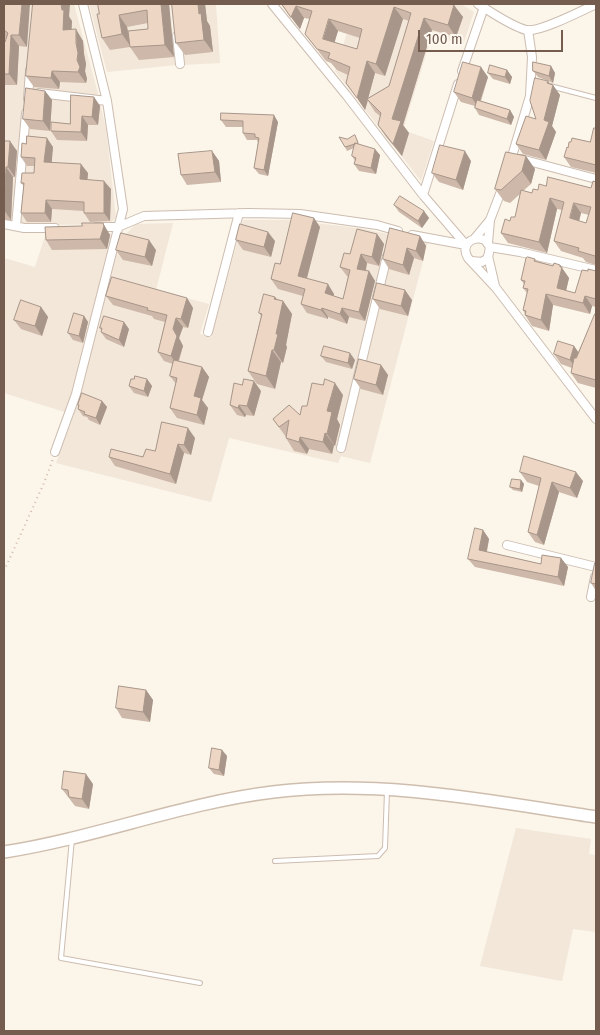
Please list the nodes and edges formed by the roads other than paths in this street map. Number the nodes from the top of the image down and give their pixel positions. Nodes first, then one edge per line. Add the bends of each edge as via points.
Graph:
1 (83, 4) edge
2 (272, 4) edge
3 (596, 4) edge
4 (481, 6) edge
5 (176, 30) edge
6 (528, 30) junction
7 (31, 63) edge
8 (180, 64) dead end
9 (531, 81) junction
10 (540, 83) edge
11 (549, 86) edge
12 (28, 92) junction
13 (596, 98) edge
14 (106, 101) junction
15 (512, 157) junction
16 (596, 179) edge
17 (423, 194) junction
18 (239, 213) junction
19 (490, 220) junction
20 (4, 224) edge
21 (16, 226) junction
22 (118, 227) junction
23 (68, 228) edge
24 (84, 228) edge
25 (393, 230) junction
26 (475, 238) junction
27 (391, 239) edge
28 (466, 245) junction
29 (489, 245) junction
30 (389, 249) edge
31 (488, 256) junction
32 (472, 261) junction
33 (596, 270) edge
34 (496, 288) junction
35 (208, 332) dead end
36 (596, 419) edge
37 (341, 448) dead end
38 (55, 452) road end
39 (507, 545) dead end
40 (596, 567) edge
41 (596, 571) edge
42 (591, 597) dead end
43 (387, 788) junction
44 (596, 817) edge
45 (72, 838) junction
46 (4, 852) edge
47 (275, 861) dead end
48 (200, 983) dead end

1 - 14 street
2 - 17 street
3 - 6 street via 552,24
4 - 6 street
4 - 17 street
5 - 8 street
6 - 9 street
7 - 12 street
9 - 10 lane
9 - 15 street via 530,96
11 - 13 lane
12 - 14 street
12 - 21 street
14 - 22 street via 123,209
15 - 16 street
15 - 19 street
17 - 28 street
18 - 22 street via 144,216
18 - 25 street via 300,214
18 - 35 street
19 - 26 street
19 - 29 street
20 - 21 street
21 - 23 street
22 - 24 street
22 - 38 street via 76,394
25 - 27 street
25 - 28 street
26 - 28 street
26 - 29 street via 485,240
28 - 32 street via 466,255
29 - 31 street
29 - 33 street
30 - 37 street
31 - 32 street via 482,262
31 - 34 street
32 - 34 street
34 - 36 street
39 - 40 street
41 - 42 street
43 - 44 street
43 - 45 street via 309,789 248,796
43 - 47 lane via 386,848 378,856
45 - 46 street
45 - 48 lane via 61,958

